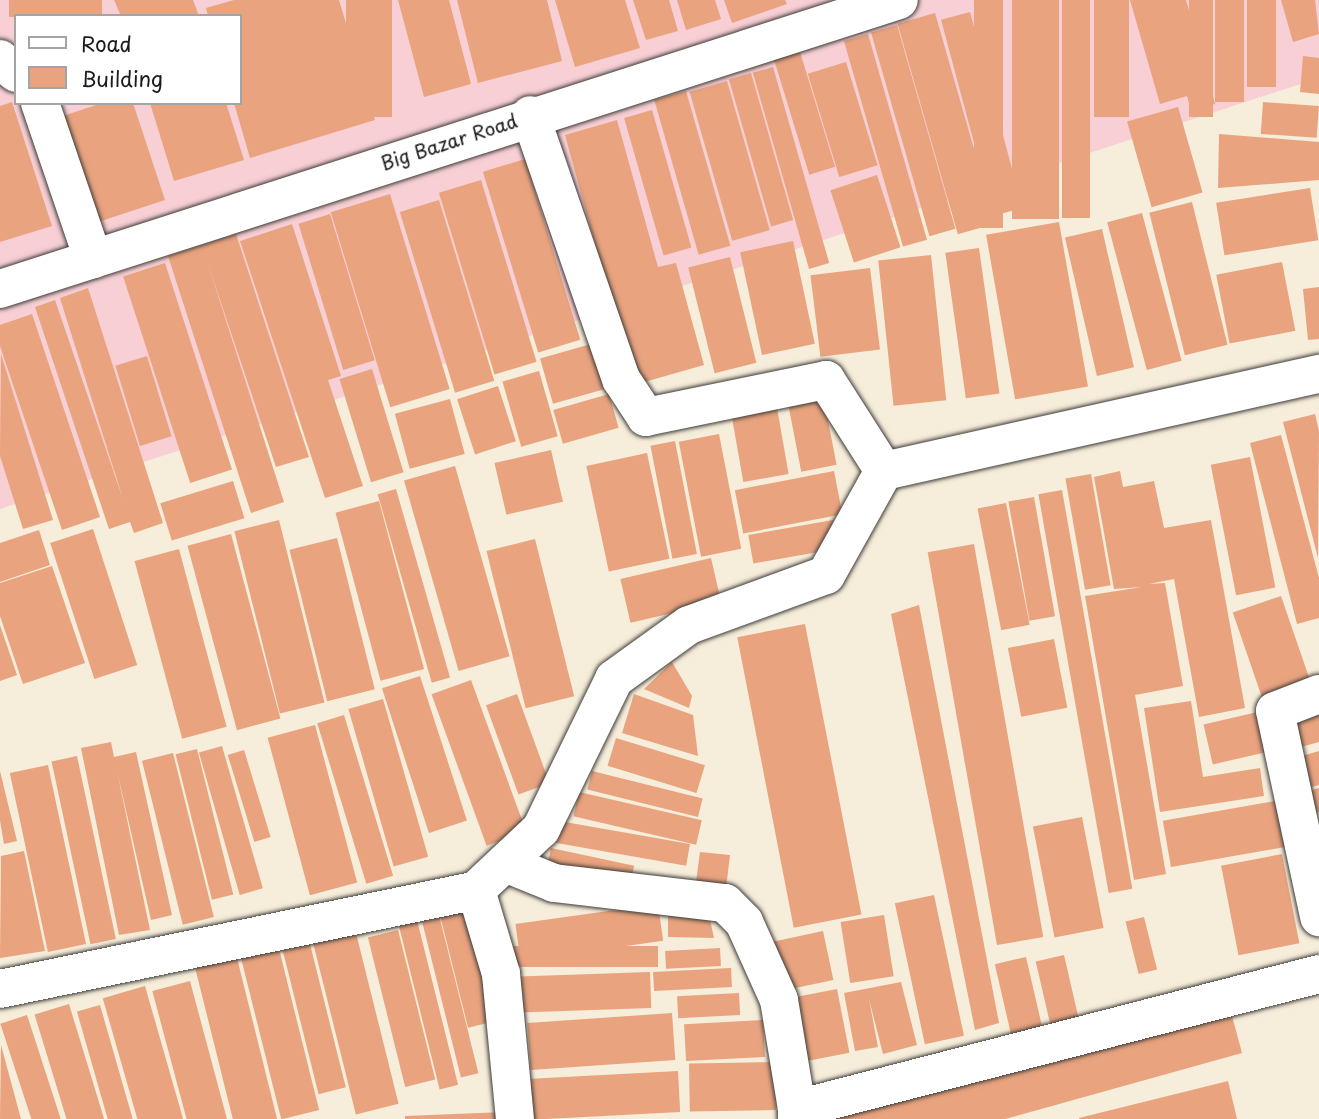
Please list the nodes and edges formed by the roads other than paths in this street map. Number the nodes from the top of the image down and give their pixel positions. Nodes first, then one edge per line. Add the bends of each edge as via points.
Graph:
1 (900, 0) edge
2 (0, 59) edge
3 (14, 71) edge
4 (41, 105) edge
5 (530, 115) junction
6 (93, 260) junction
7 (0, 289) edge
8 (1319, 374) edge
9 (884, 471) junction
10 (1319, 694) edge
11 (505, 863) junction
12 (476, 890) junction
13 (1319, 916) edge
14 (1319, 974) edge
15 (0, 989) edge
16 (797, 1114) edge
17 (515, 1119) edge

1 - 5 street, Big Bazar Road
2 - 3 street
4 - 6 street
5 - 6 street, Big Bazar Road
5 - 9 street via 621,379 646,416 826,380
6 - 7 street, Big Bazar Road
8 - 9 street
9 - 11 street via 825,575 689,625 614,679 541,829
10 - 13 street via 1275,711
11 - 12 street
11 - 16 street via 554,883 725,903 744,922 779,1000
12 - 15 street
12 - 17 street via 501,974
14 - 16 street

